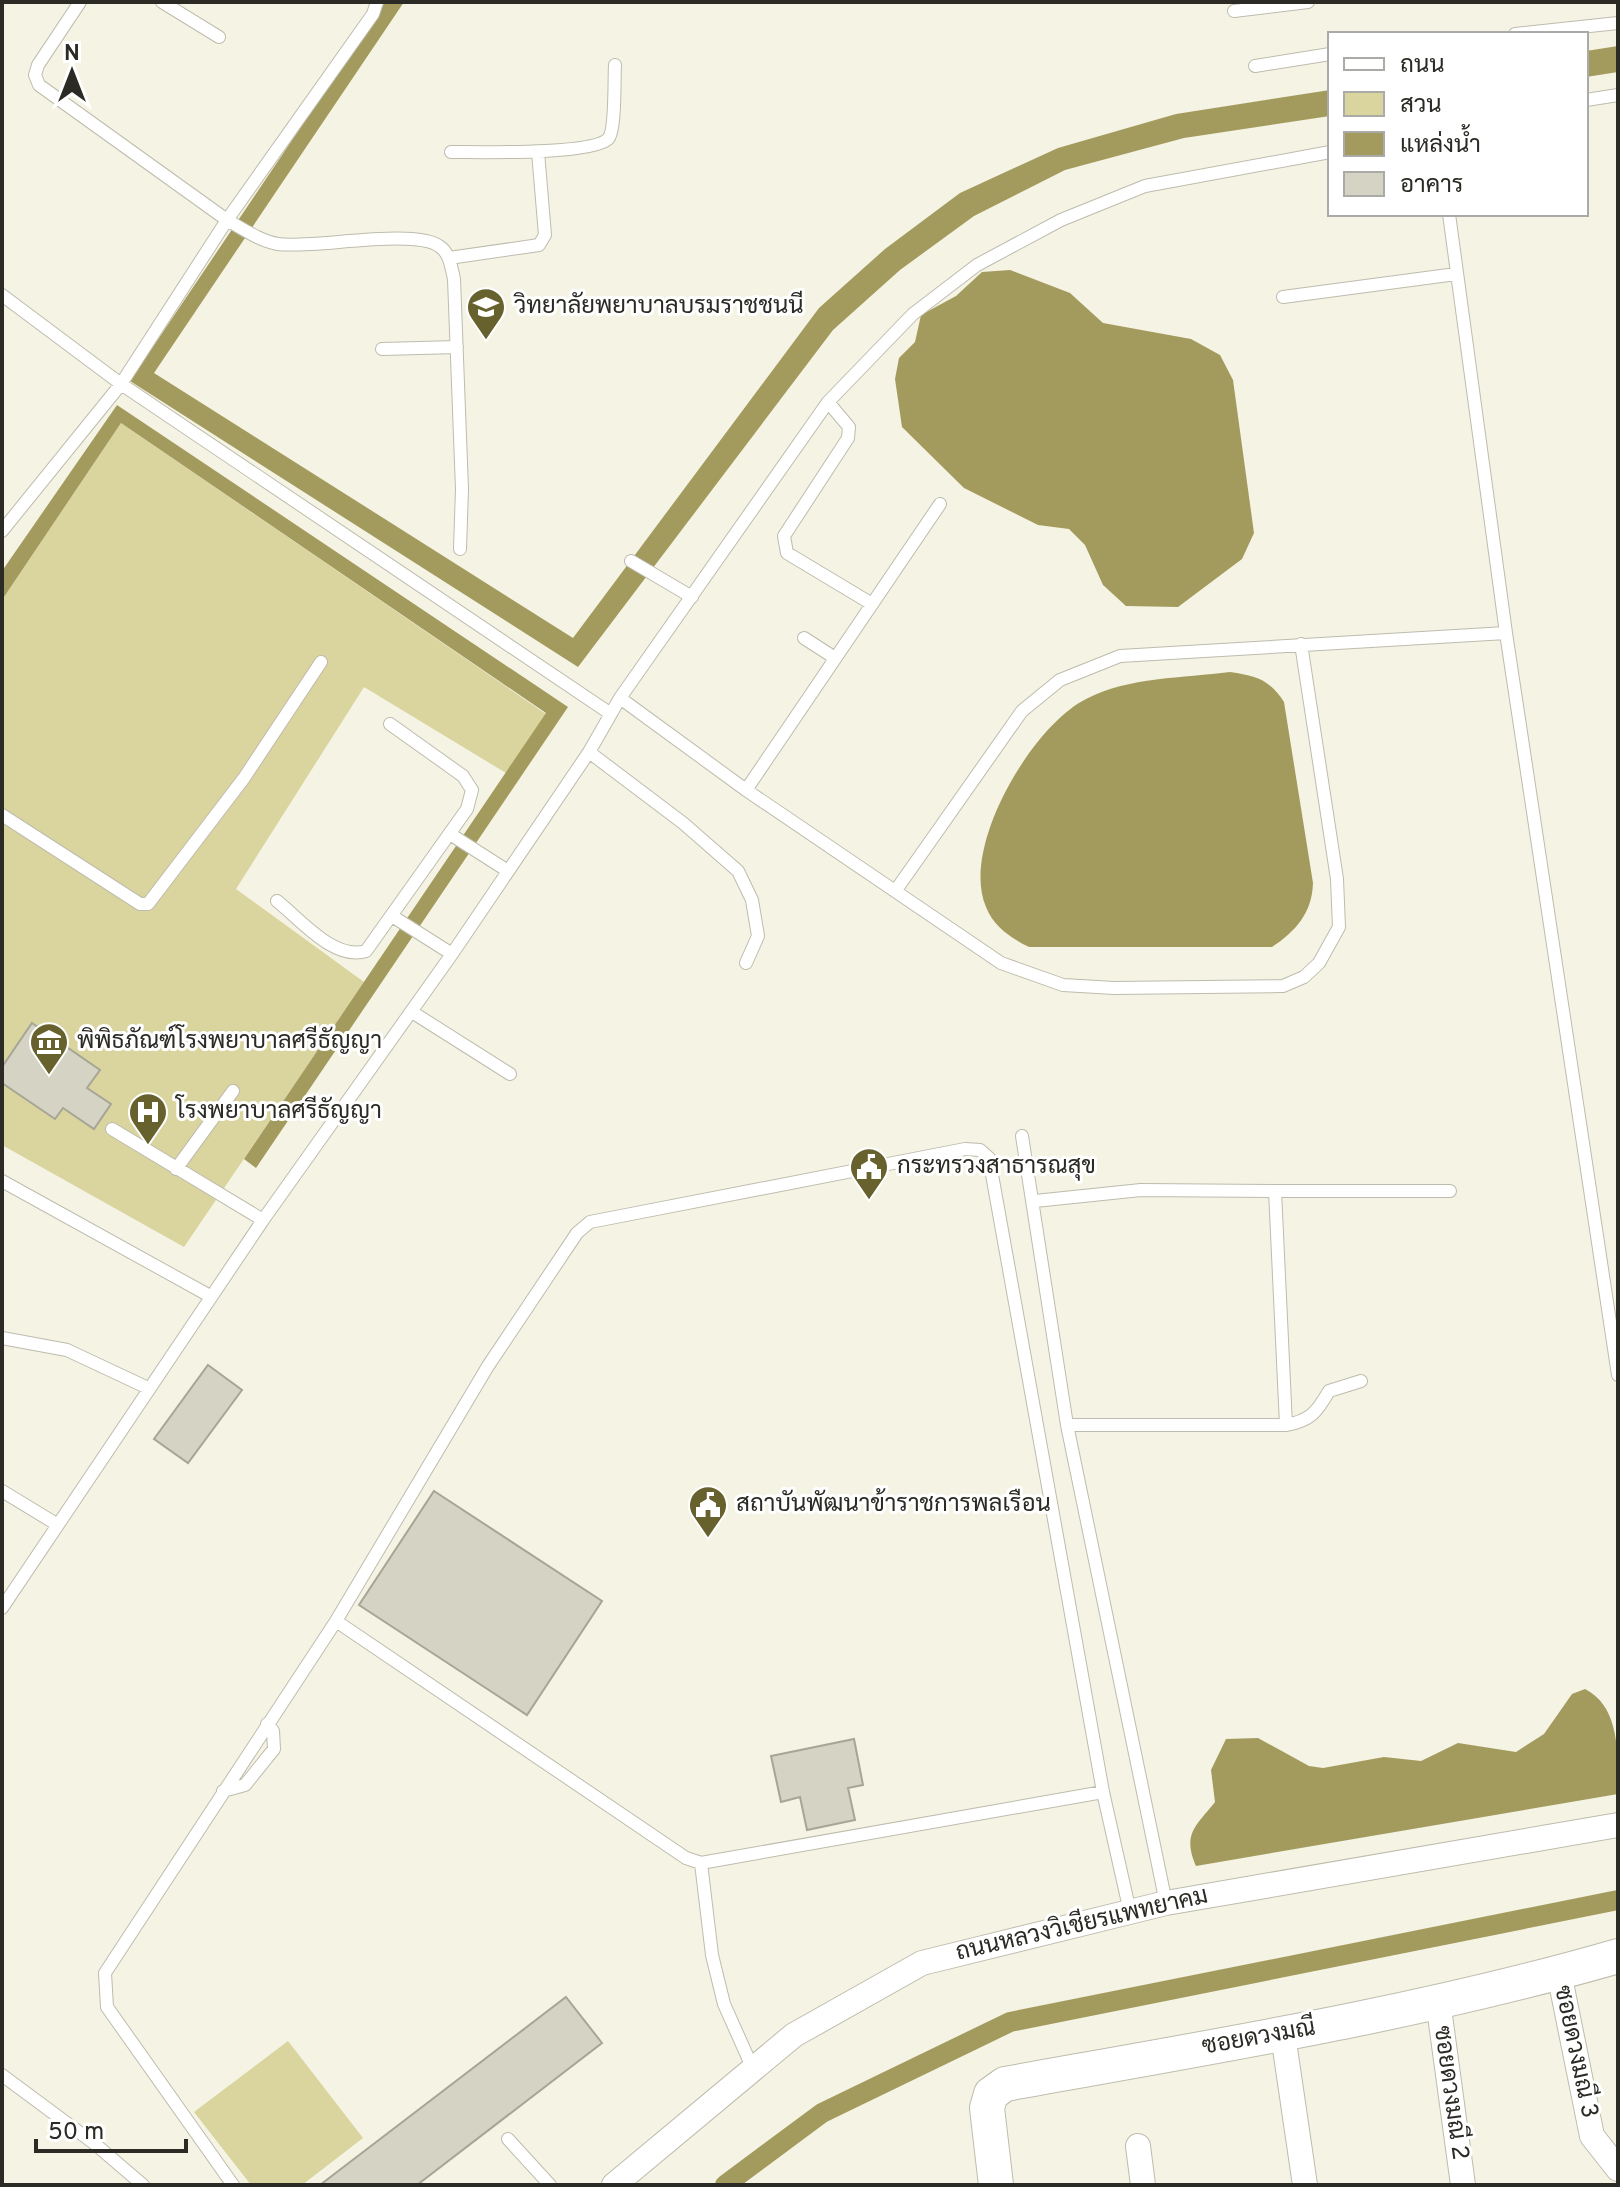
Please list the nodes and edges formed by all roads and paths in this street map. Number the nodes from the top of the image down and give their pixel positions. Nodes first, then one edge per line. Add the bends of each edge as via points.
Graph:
1 (80, 2) edge
2 (162, 2) edge
3 (377, 2) edge
4 (1308, 2) edge
5 (1234, 11) dead end
6 (1618, 23) edge
7 (1534, 32) edge
8 (219, 37) dead end
9 (1328, 54) edge
10 (615, 65) dead end
11 (1255, 66) dead end
12 (1618, 95) edge
13 (1588, 100) edge
14 (451, 152) dead end
15 (538, 152) junction
16 (1328, 152) edge
17 (1449, 216) edge
18 (228, 220) junction
19 (449, 258) junction
20 (1456, 274) junction
21 (2, 295) edge
22 (1283, 297) dead end
23 (457, 347) junction
24 (382, 349) dead end
25 (121, 384) junction
26 (828, 402) junction
27 (940, 504) dead end
28 (2, 531) edge
29 (460, 549) dead end
30 (631, 561) dead end
31 (687, 594) junction
32 (872, 604) junction
33 (1506, 633) junction
34 (804, 638) dead end
35 (1301, 644) junction
36 (835, 658) junction
37 (321, 662) dead end
38 (620, 698) junction
39 (611, 714) junction
40 (390, 724) dead end
41 (589, 752) junction
42 (746, 790) junction
43 (2, 815) edge
44 (453, 836) junction
45 (508, 871) junction
46 (896, 890) junction
47 (277, 901) dead end
48 (396, 919) junction
49 (452, 954) junction
50 (746, 963) dead end
51 (412, 1012) junction
52 (510, 1074) dead end
53 (233, 1091) dead end
54 (112, 1129) dead end
55 (1022, 1136) dead end
56 (176, 1169) junction
57 (2, 1181) edge
58 (1275, 1191) junction
59 (1450, 1191) dead end
60 (1035, 1201) junction
61 (263, 1220) junction
62 (210, 1296) junction
63 (2, 1338) edge
64 (1618, 1375) edge
65 (1361, 1381) dead end
66 (148, 1388) junction
67 (1067, 1425) junction
68 (1286, 1425) junction
69 (2, 1491) edge
70 (58, 1525) junction
71 (2, 1608) edge
72 (336, 1621) junction
73 (267, 1724) junction
74 (223, 1791) junction
75 (1103, 1792) junction
76 (1618, 1825) edge
77 (701, 1863) junction
78 (1166, 1903) junction
79 (1130, 1912) junction
80 (1618, 1956) edge
81 (1559, 1973) junction
82 (1438, 2001) junction
83 (1283, 2035) junction
84 (753, 2069) junction
85 (2, 2075) edge
86 (508, 2139) dead end
87 (1138, 2146) dead end
88 (1618, 2169) edge
89 (143, 2185) edge
90 (233, 2185) edge
91 (550, 2185) edge
92 (614, 2185) edge
93 (996, 2185) edge
94 (1143, 2185) edge
95 (1305, 2185) edge
96 (1463, 2185) edge

1 - 18 lane via 38,65 39,85
2 - 8 lane
3 - 18 lane
4 - 5 lane
6 - 7 lane
9 - 11 lane
10 - 15 lane via 608,139
12 - 13 lane
14 - 15 lane
15 - 19 lane via 545,235 539,245
16 - 26 lane via 1145,186 1061,220 977,265 913,314
17 - 20 lane
18 - 19 lane via 278,244 387,239 433,243
18 - 25 lane
19 - 23 lane
20 - 22 lane
20 - 33 lane
21 - 25 lane
23 - 24 lane
23 - 29 lane
25 - 28 lane
25 - 39 lane
26 - 31 lane
26 - 32 lane via 849,427 848,438 783,544 787,553
27 - 32 lane
30 - 31 lane
31 - 38 lane
32 - 36 lane
33 - 35 lane
33 - 64 lane
34 - 36 lane
35 - 46 lane via 1120,656 1060,680 1022,711
35 - 46 lane via 1337,879 1339,927 1332,945 1304,977 1283,986 1063,985 1001,963
36 - 42 lane
37 - 43 lane via 244,778 148,904 140,904
38 - 39 lane
38 - 42 lane
39 - 41 lane
40 - 44 lane via 470,784 472,798
41 - 45 lane
41 - 50 lane via 738,871 752,900 758,936
42 - 46 lane
44 - 45 lane
44 - 48 lane
45 - 49 lane
47 - 48 lane via 345,952 366,951
48 - 49 lane
49 - 51 lane
51 - 52 lane
51 - 61 lane
53 - 56 lane
54 - 56 lane
55 - 60 lane
56 - 61 lane
57 - 62 lane
58 - 59 lane
58 - 60 lane via 1141,1190
58 - 68 lane
60 - 67 lane
61 - 62 lane
62 - 66 lane
63 - 66 lane via 67,1350
65 - 68 lane via 1329,1391 1316,1414
66 - 70 lane
67 - 68 lane
67 - 78 lane
69 - 70 lane
70 - 71 lane
72 - 73 lane
72 - 75 lane via 488,1366 577,1233 590,1222 980,1150 989,1158 996,1191
72 - 77 lane via 686,1858
73 - 74 lane
73 - 74 lane via 274,1749 245,1785
74 - 90 lane via 105,1973 104,1991 107,2007
75 - 77 lane
75 - 79 lane
76 - 78 street, ถนนหลวงวิเชียรแพทยาคม
77 - 84 lane via 721,1992
78 - 79 street, ถนนหลวงวิเชียรแพทยาคม
79 - 84 street, ถนนหลวงวิเชียรแพทยาคม via 922,1963 794,2035
80 - 81 street, ซอยดวงมณี
81 - 82 street, ซอยดวงมณี
81 - 88 street, ซอยดวงมณี 3 via 1592,2136
82 - 83 street, ซอยดวงมณี
82 - 96 street, ซอยดวงมณี 2
83 - 93 street, ซอยดวงมณี via 1005,2084 991,2094 987,2108
83 - 95 street
84 - 92 street, ถนนหลวงวิเชียรแพทยาคม
85 - 89 lane
86 - 91 lane
87 - 94 street

